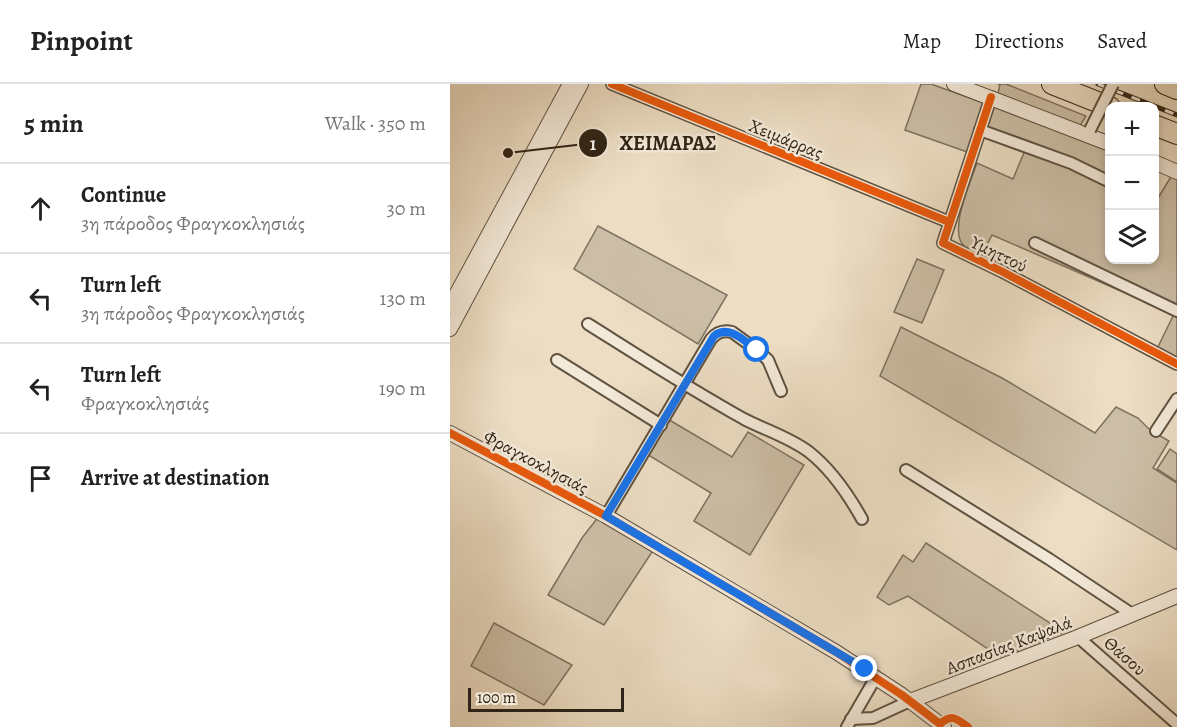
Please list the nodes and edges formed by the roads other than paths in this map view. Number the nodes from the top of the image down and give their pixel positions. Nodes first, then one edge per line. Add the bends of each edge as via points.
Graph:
1 (570, 84) edge
2 (581, 84) edge
3 (612, 84) edge
4 (954, 84) edge
5 (1052, 84) edge
6 (1113, 84) edge
7 (1165, 84) edge
8 (1177, 89) edge
9 (991, 98) junction
10 (1105, 105) edge
11 (1159, 127) edge
12 (980, 130) junction
13 (1089, 132) junction
14 (1177, 134) edge
15 (1105, 141) edge
16 (1159, 164) edge
17 (1177, 172) edge
18 (1105, 180) edge
19 (949, 222) junction
20 (1035, 243) dead end
21 (450, 306) edge
22 (1177, 311) edge
23 (588, 324) dead end
24 (450, 328) edge
25 (557, 360) dead end
26 (1177, 364) edge
27 (684, 384) junction
28 (781, 391) dead end
29 (1177, 399) edge
30 (661, 425) junction
31 (1156, 431) dead end
32 (450, 434) edge
33 (906, 470) dead end
34 (606, 516) junction
35 (862, 519) dead end
36 (1177, 596) edge
37 (1132, 614) junction
38 (1078, 637) junction
39 (876, 677) junction
40 (910, 701) junction
41 (849, 723) edge
42 (1177, 723) edge
43 (941, 726) edge

1 - 21 street
2 - 24 street
3 - 19 street, Χειμάρρας
4 - 9 street
5 - 10 highway
6 - 13 street, bridge
7 - 8 highway
9 - 12 street, Υμηττού
9 - 13 street
11 - 14 highway
12 - 18 street
12 - 19 street, Υμηττού
13 - 15 street
16 - 17 street
19 - 26 street, Υμηττού via 943,243
20 - 22 street
23 - 27 street
25 - 30 street
27 - 28 street via 714,336 726,331 768,360
27 - 30 street
27 - 35 street via 808,452 847,493
29 - 31 street
30 - 34 street
32 - 34 street, Φραγκοκλησιάς
33 - 37 street
34 - 39 street, Φραγκοκλησιάς
36 - 37 street, Ασπασίας Καψαλά
37 - 38 street, Ασπασίας Καψαλά
38 - 40 street, Ασπασίας Καψαλά
38 - 42 street, Θάσου
39 - 40 street, Φραγκοκλησιάς
39 - 41 street
40 - 41 street, Ασπασίας Καψαλά via 873,718
40 - 43 street, Φραγκοκλησιάς

